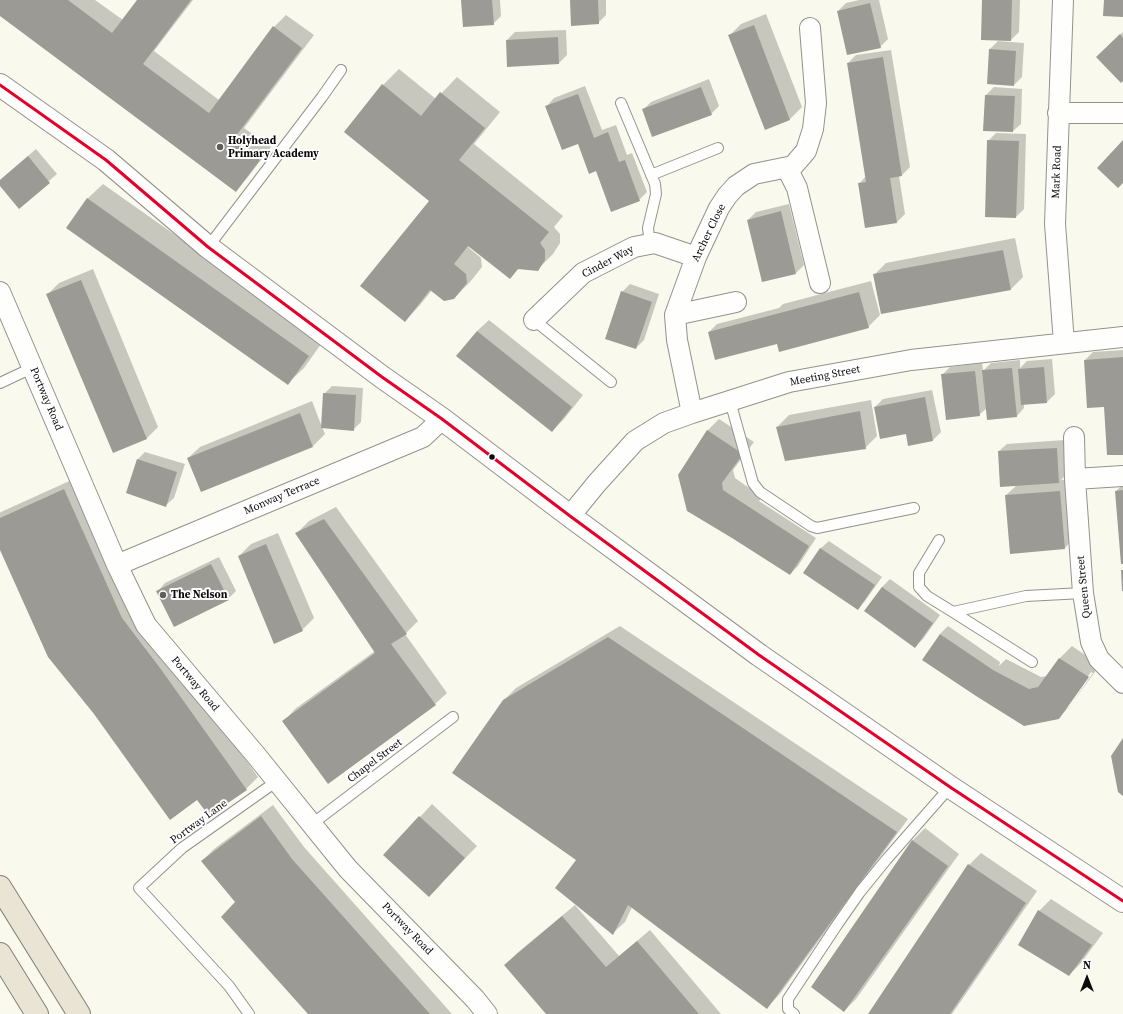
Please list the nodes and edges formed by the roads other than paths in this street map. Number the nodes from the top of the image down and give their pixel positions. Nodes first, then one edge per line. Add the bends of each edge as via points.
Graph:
1 (1062, 0) edge
2 (810, 28) dead end
3 (341, 70) dead end
4 (0, 85) edge
5 (621, 103) dead end
6 (1058, 113) junction
7 (1123, 113) edge
8 (718, 148) dead end
9 (786, 168) junction
10 (651, 175) junction
11 (655, 243) junction
12 (208, 247) junction
13 (696, 257) junction
14 (820, 283) dead end
15 (0, 292) edge
16 (736, 302) dead end
17 (675, 315) junction
18 (534, 320) joint
19 (1123, 337) edge
20 (1064, 343) junction
21 (32, 368) junction
22 (611, 382) dead end
23 (0, 383) edge
24 (730, 401) junction
25 (692, 413) junction
26 (442, 419) junction
27 (1074, 437) dead end
28 (1123, 476) edge
29 (1075, 479) junction
30 (914, 508) dead end
31 (570, 516) junction
32 (939, 540) dead end
33 (117, 565) junction
34 (1082, 593) junction
35 (953, 612) junction
36 (1032, 662) dead end
37 (1123, 683) edge
38 (453, 717) dead end
39 (277, 781) junction
40 (950, 787) junction
41 (312, 824) junction
42 (0, 887) edge
43 (1123, 901) edge
44 (0, 954) edge
45 (37, 1014) edge
46 (79, 1014) edge
47 (249, 1014) edge
48 (487, 1014) edge
49 (794, 1014) edge

1 - 6 street, Mark Road
2 - 9 street, Archer Close via 816,103 813,129 806,151 793,166
3 - 12 lane
4 - 12 street via 106,160
5 - 10 lane
6 - 7 street
6 - 20 street, Mark Road via 1055,224
8 - 10 lane
9 - 13 street, Archer Close via 754,174 736,186 719,208
9 - 14 street via 797,188
10 - 11 lane via 656,194 648,228 649,236
11 - 13 street, Cinder Way
11 - 18 street, Cinder Way via 634,247 583,273
12 - 26 street
13 - 17 street, Archer Close
15 - 21 street, Portway Road
16 - 17 street
17 - 25 street, Archer Close via 677,340
18 - 22 lane
19 - 20 street, Meeting Street
20 - 24 street, Meeting Street via 911,360 790,382
21 - 23 lane
21 - 33 street, Portway Road
24 - 25 street, Meeting Street
24 - 30 lane via 753,483 760,492 811,526 817,528
25 - 31 street, Meeting Street via 664,423 636,441
26 - 31 street
26 - 33 street, Monway Terrace via 423,437
27 - 29 street, Queen Street
28 - 29 street
29 - 34 street, Queen Street
31 - 40 street via 760,655
32 - 35 lane via 919,573 919,587 927,596
33 - 39 street, Portway Road via 146,625
34 - 35 lane via 1026,596
34 - 37 street, Queen Street via 1091,642 1099,659
35 - 36 lane
38 - 41 lane, Chapel Street
39 - 41 street, Portway Road
39 - 47 lane, Portway Lane via 182,848 140,888 229,986
40 - 43 street
40 - 49 lane via 860,892 837,925 788,999 788,1009
41 - 48 street, Portway Road via 348,869
42 - 46 highway
44 - 45 highway

